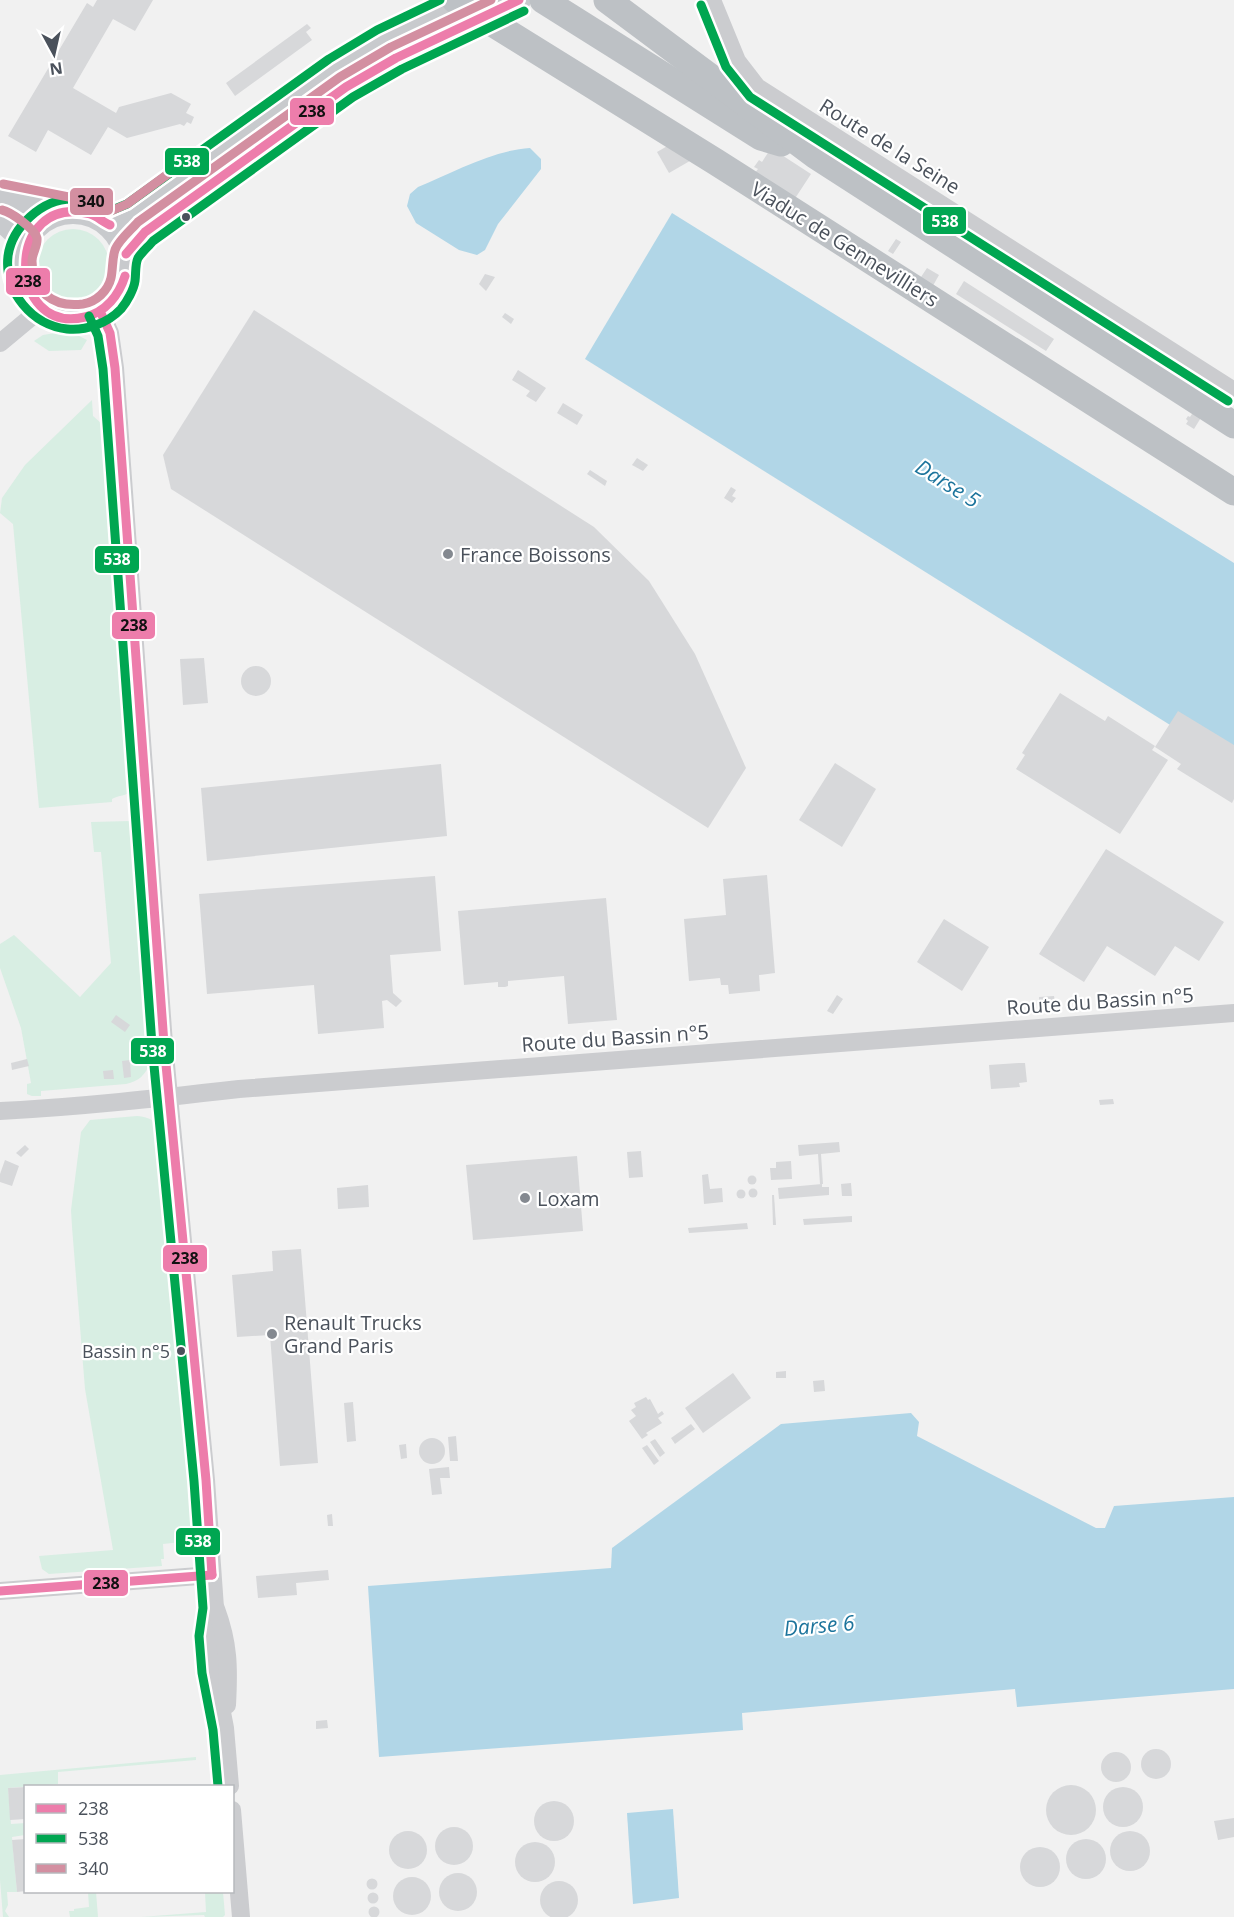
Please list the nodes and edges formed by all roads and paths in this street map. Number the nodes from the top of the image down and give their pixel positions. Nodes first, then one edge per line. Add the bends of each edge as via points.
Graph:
1 (454, 0) edge
2 (468, 0) edge
3 (519, 0) edge
4 (543, 0) edge
5 (607, 0) edge
6 (712, 0) edge
7 (816, 156) junction
8 (0, 196) edge
9 (69, 212) junction
10 (0, 222) edge
11 (110, 225) junction
12 (25, 241) junction
13 (126, 254) junction
14 (42, 308) junction
15 (100, 311) junction
16 (0, 343) edge
17 (1234, 392) edge
18 (1234, 425) edge
19 (1234, 492) edge
20 (1234, 1013) edge
21 (170, 1098) junction
22 (0, 1111) edge
23 (212, 1575) junction
24 (0, 1592) edge
25 (230, 1785) edge
26 (234, 1834) edge
27 (241, 1917) edge

1 - 19 highway, Viaduc de Gennevilliers
2 - 11 main road via 382,41 335,69 133,214
3 - 13 main road via 396,58 346,87 145,232
4 - 7 highway via 761,136
5 - 7 highway
6 - 17 street, Route de la Seine via 737,61 757,87
7 - 18 highway
8 - 9 main road
9 - 11 main road via 91,214
9 - 12 main road via 51,216 36,226
10 - 12 main road
11 - 13 main road
12 - 14 main road via 20,259 21,278 29,295
13 - 15 main road via 122,287
14 - 15 main road via 71,318
14 - 16 street
15 - 21 street via 110,333 115,368
20 - 21 street, Route du Bassin n°5 via 239,1089
21 - 22 street, Route du Bassin n°5
21 - 23 street
23 - 24 street
23 - 25 street via 214,1671 225,1728
26 - 27 street

